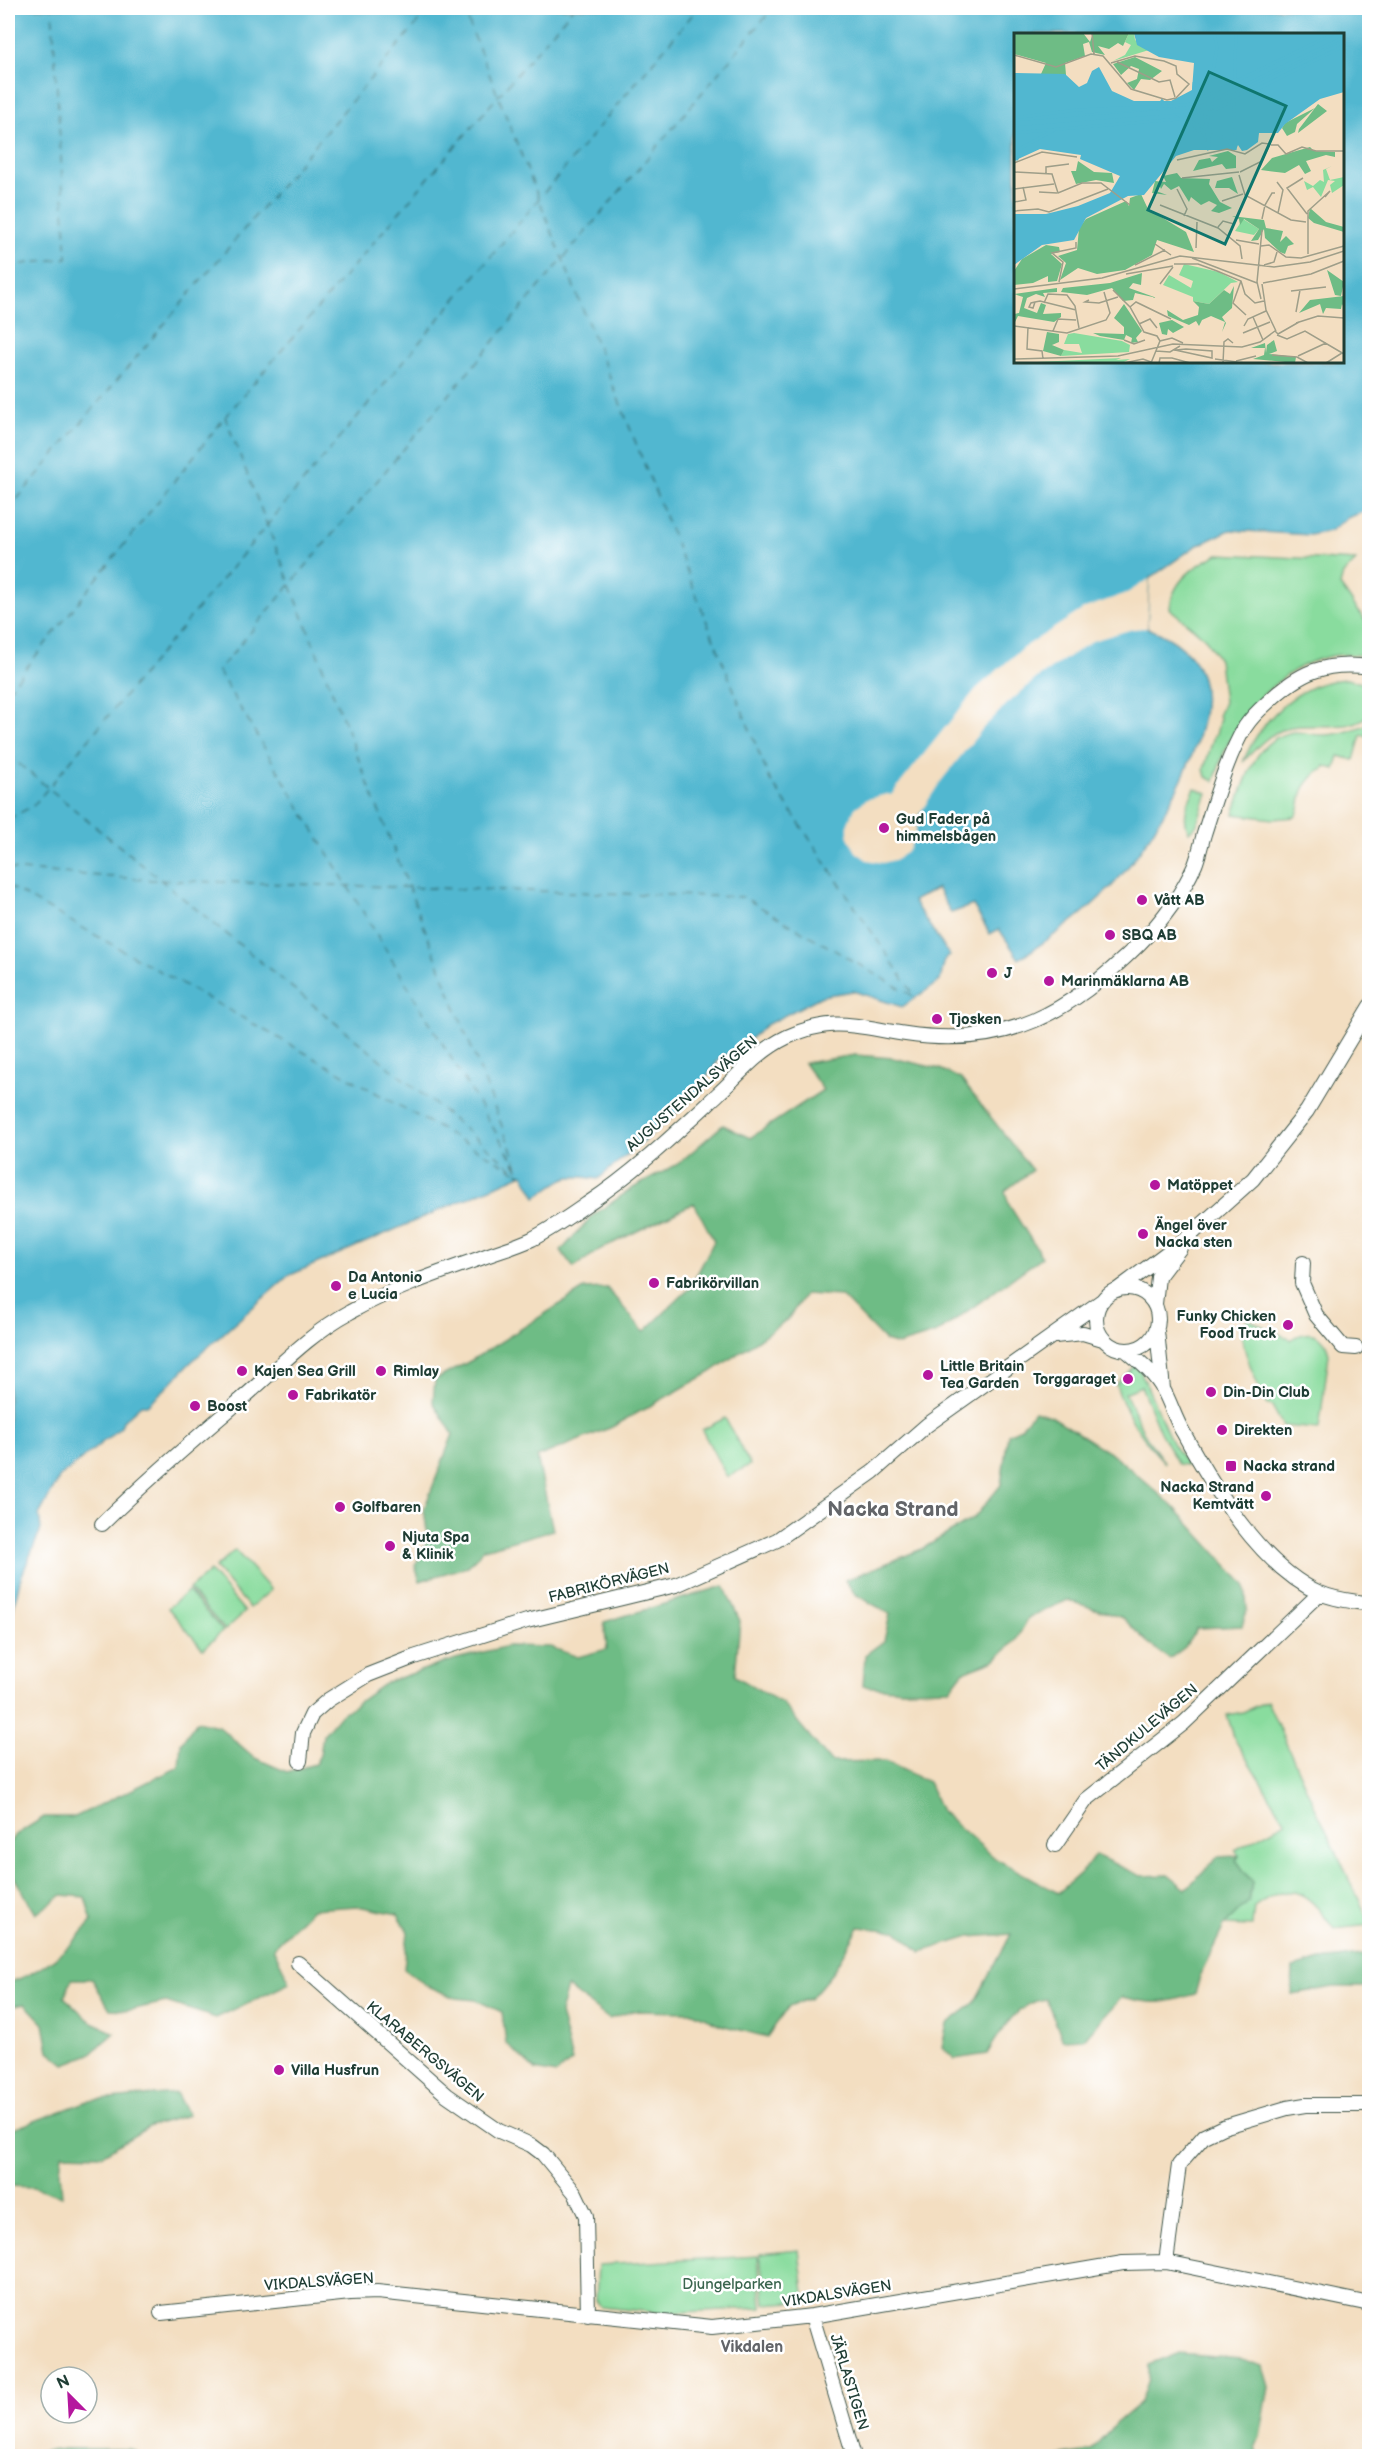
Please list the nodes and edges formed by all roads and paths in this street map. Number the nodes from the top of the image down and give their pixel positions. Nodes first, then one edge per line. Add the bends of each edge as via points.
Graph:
1 (1370, 667) edge
2 (1370, 1006) edge
3 (1187, 1238) junction
4 (1303, 1263) dead end
5 (1117, 1290) junction
6 (1103, 1300) junction
7 (1155, 1304) junction
8 (1157, 1331) junction
9 (1053, 1336) junction
10 (1103, 1339) junction
11 (1356, 1348) dead end
12 (1127, 1351) junction
13 (1163, 1389) junction
14 (102, 1524) dead end
15 (1320, 1593) junction
16 (1370, 1604) edge
17 (300, 1761) dead end
18 (1055, 1845) dead end
19 (298, 1963) dead end
20 (1370, 2105) edge
21 (1166, 2262) junction
22 (1370, 2304) edge
23 (161, 2313) dead end
24 (588, 2315) junction
25 (812, 2316) junction
26 (854, 2457) edge

1 - 14 street, AUGUSTENDALSVÄGEN via 1315,669 1287,685 1257,712 1235,747 1196,864 1163,918 1119,964 1080,996 1012,1030 975,1037 944,1039 835,1023 808,1028 783,1039 758,1054 721,1092 585,1206 531,1239 351,1312 318,1333 175,1455
2 - 3 street via 1282,1145 1253,1179
3 - 5 street
3 - 7 street via 1158,1277
4 - 11 street via 1302,1283 1316,1315 1343,1347
5 - 6 street
5 - 7 street via 1143,1292
6 - 9 street, FABRIKÖRVÄGEN
6 - 10 street via 1096,1315
7 - 8 street
8 - 12 street via 1145,1345
8 - 13 street
9 - 10 street, FABRIKÖRVÄGEN via 1083,1333
9 - 17 street, FABRIKÖRVÄGEN via 927,1425 873,1472 777,1540 676,1585 527,1621 368,1675 312,1714 303,1733
10 - 12 street
12 - 13 street
13 - 15 street via 1184,1434 1227,1505 1288,1573
15 - 16 street
15 - 18 street, TÄNDKULEVÄGEN via 1184,1723 1086,1800
19 - 24 street, KLARABERGSVÄGEN via 447,2096 499,2131 543,2154 583,2205
20 - 21 street via 1287,2108 1204,2136 1179,2165
21 - 22 street, VIKDALSVÄGEN
21 - 25 street, VIKDALSVÄGEN via 1123,2263
23 - 24 street, VIKDALSVÄGEN via 377,2292
24 - 25 street, VIKDALSVÄGEN via 712,2327
25 - 26 street, JÄRLASTIGEN

